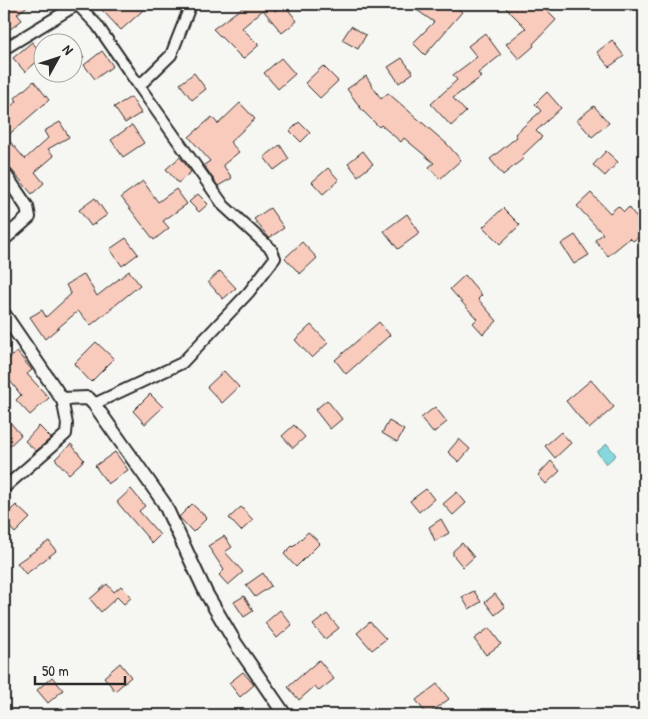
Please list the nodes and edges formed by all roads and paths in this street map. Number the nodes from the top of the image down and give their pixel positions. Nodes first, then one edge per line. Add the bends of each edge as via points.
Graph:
1 (78, 4) edge
2 (191, 4) edge
3 (4, 49) edge
4 (140, 86) junction
5 (4, 173) edge
6 (4, 239) edge
7 (4, 314) edge
8 (62, 399) junction
9 (94, 404) junction
10 (4, 488) edge
11 (285, 715) edge

1 - 3 street
1 - 4 street via 98,25
2 - 4 street via 172,54
4 - 9 street via 224,206 271,249 275,258 182,364
5 - 6 street via 27,207 29,217
7 - 8 street
8 - 9 street via 88,398
8 - 10 street via 66,434
9 - 11 street via 164,503 206,593 236,644

